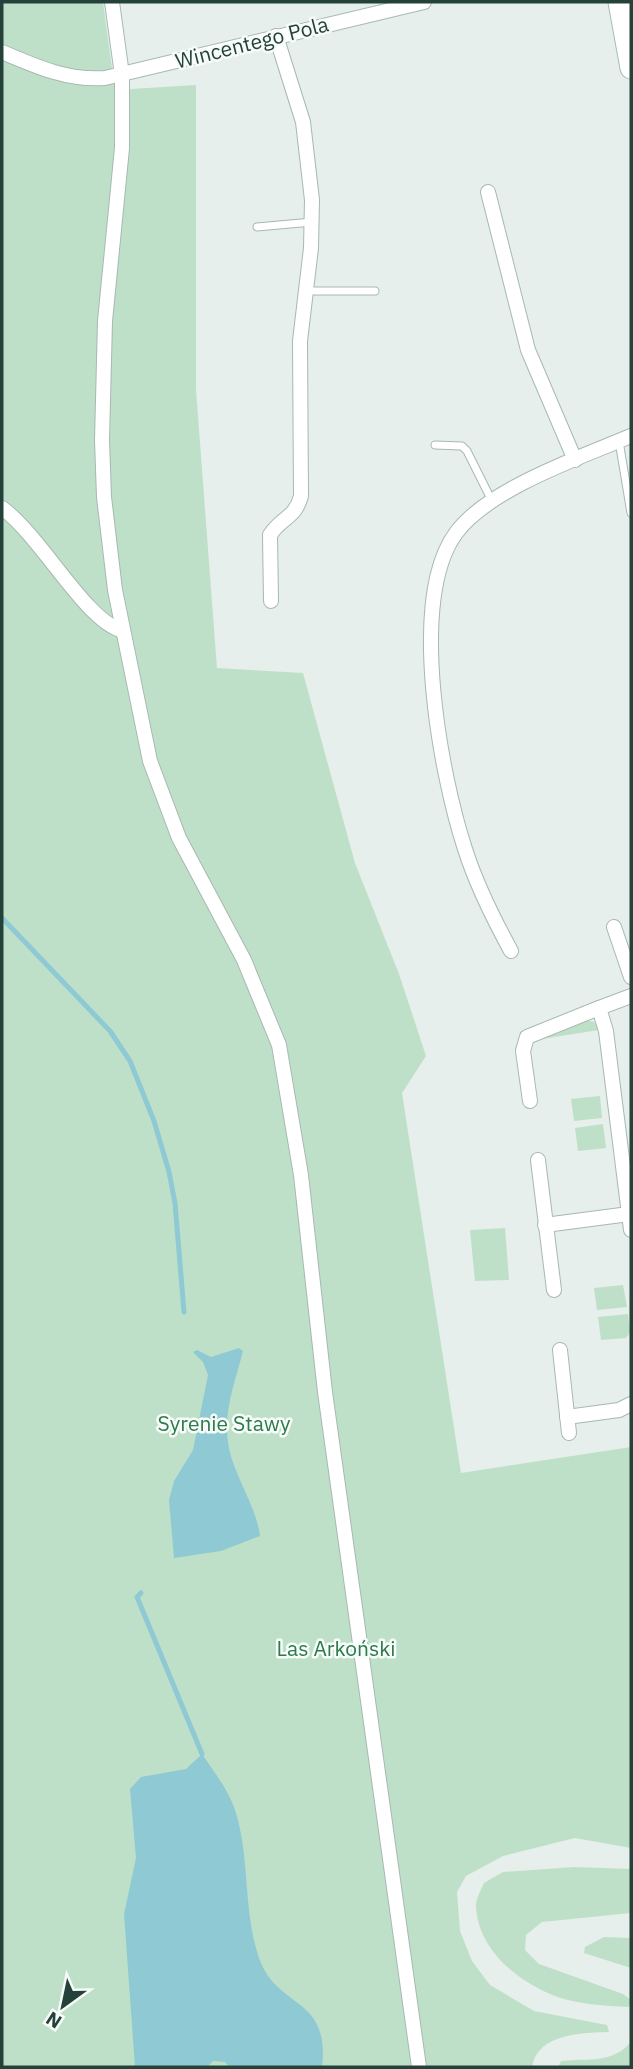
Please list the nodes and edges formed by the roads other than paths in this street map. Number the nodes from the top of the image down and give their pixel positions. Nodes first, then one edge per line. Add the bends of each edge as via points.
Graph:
1 (111, 2) edge
2 (424, 2) edge
3 (619, 2) edge
4 (276, 36) junction
5 (2, 52) edge
6 (631, 68) edge
7 (122, 75) junction
8 (488, 192) dead end
9 (312, 222) junction
10 (257, 227) dead end
11 (304, 291) junction
12 (375, 291) dead end
13 (625, 439) edge
14 (435, 445) dead end
15 (575, 460) junction
16 (493, 502) junction
17 (2, 508) edge
18 (631, 513) edge
19 (271, 601) dead end
20 (123, 631) junction
21 (614, 927) dead end
22 (511, 950) dead end
23 (631, 976) edge
24 (631, 996) edge
25 (599, 1008) junction
26 (530, 1101) dead end
27 (538, 1160) dead end
28 (629, 1213) junction
29 (545, 1224) junction
30 (631, 1230) edge
31 (554, 1290) dead end
32 (560, 1350) dead end
33 (631, 1404) edge
34 (568, 1417) junction
35 (569, 1433) dead end
36 (419, 2067) edge

1 - 7 street
2 - 4 street, Wincentego Pola
3 - 6 main road
4 - 7 street, Wincentego Pola
4 - 9 street via 303,122
5 - 7 street, Wincentego Pola via 85,80
7 - 20 street via 122,148 105,321 103,440 104,497
8 - 15 street via 528,350
9 - 10 lane
9 - 11 street
11 - 12 lane
11 - 19 street via 301,496 293,515 270,535
13 - 15 street
13 - 18 lane
14 - 16 lane via 462,446
15 - 16 street
16 - 22 street via 462,525 445,554 435,592 431,671 443,756 465,850
17 - 20 street via 29,532 92,612
20 - 36 street via 150,761 179,838 244,960 279,1045 301,1175 325,1392
21 - 23 street
24 - 25 street
25 - 26 street via 527,1037 523,1051
25 - 28 street via 606,1031
27 - 29 street
28 - 29 street
28 - 30 street
29 - 31 street
32 - 34 street
33 - 34 street via 620,1410
34 - 35 street

